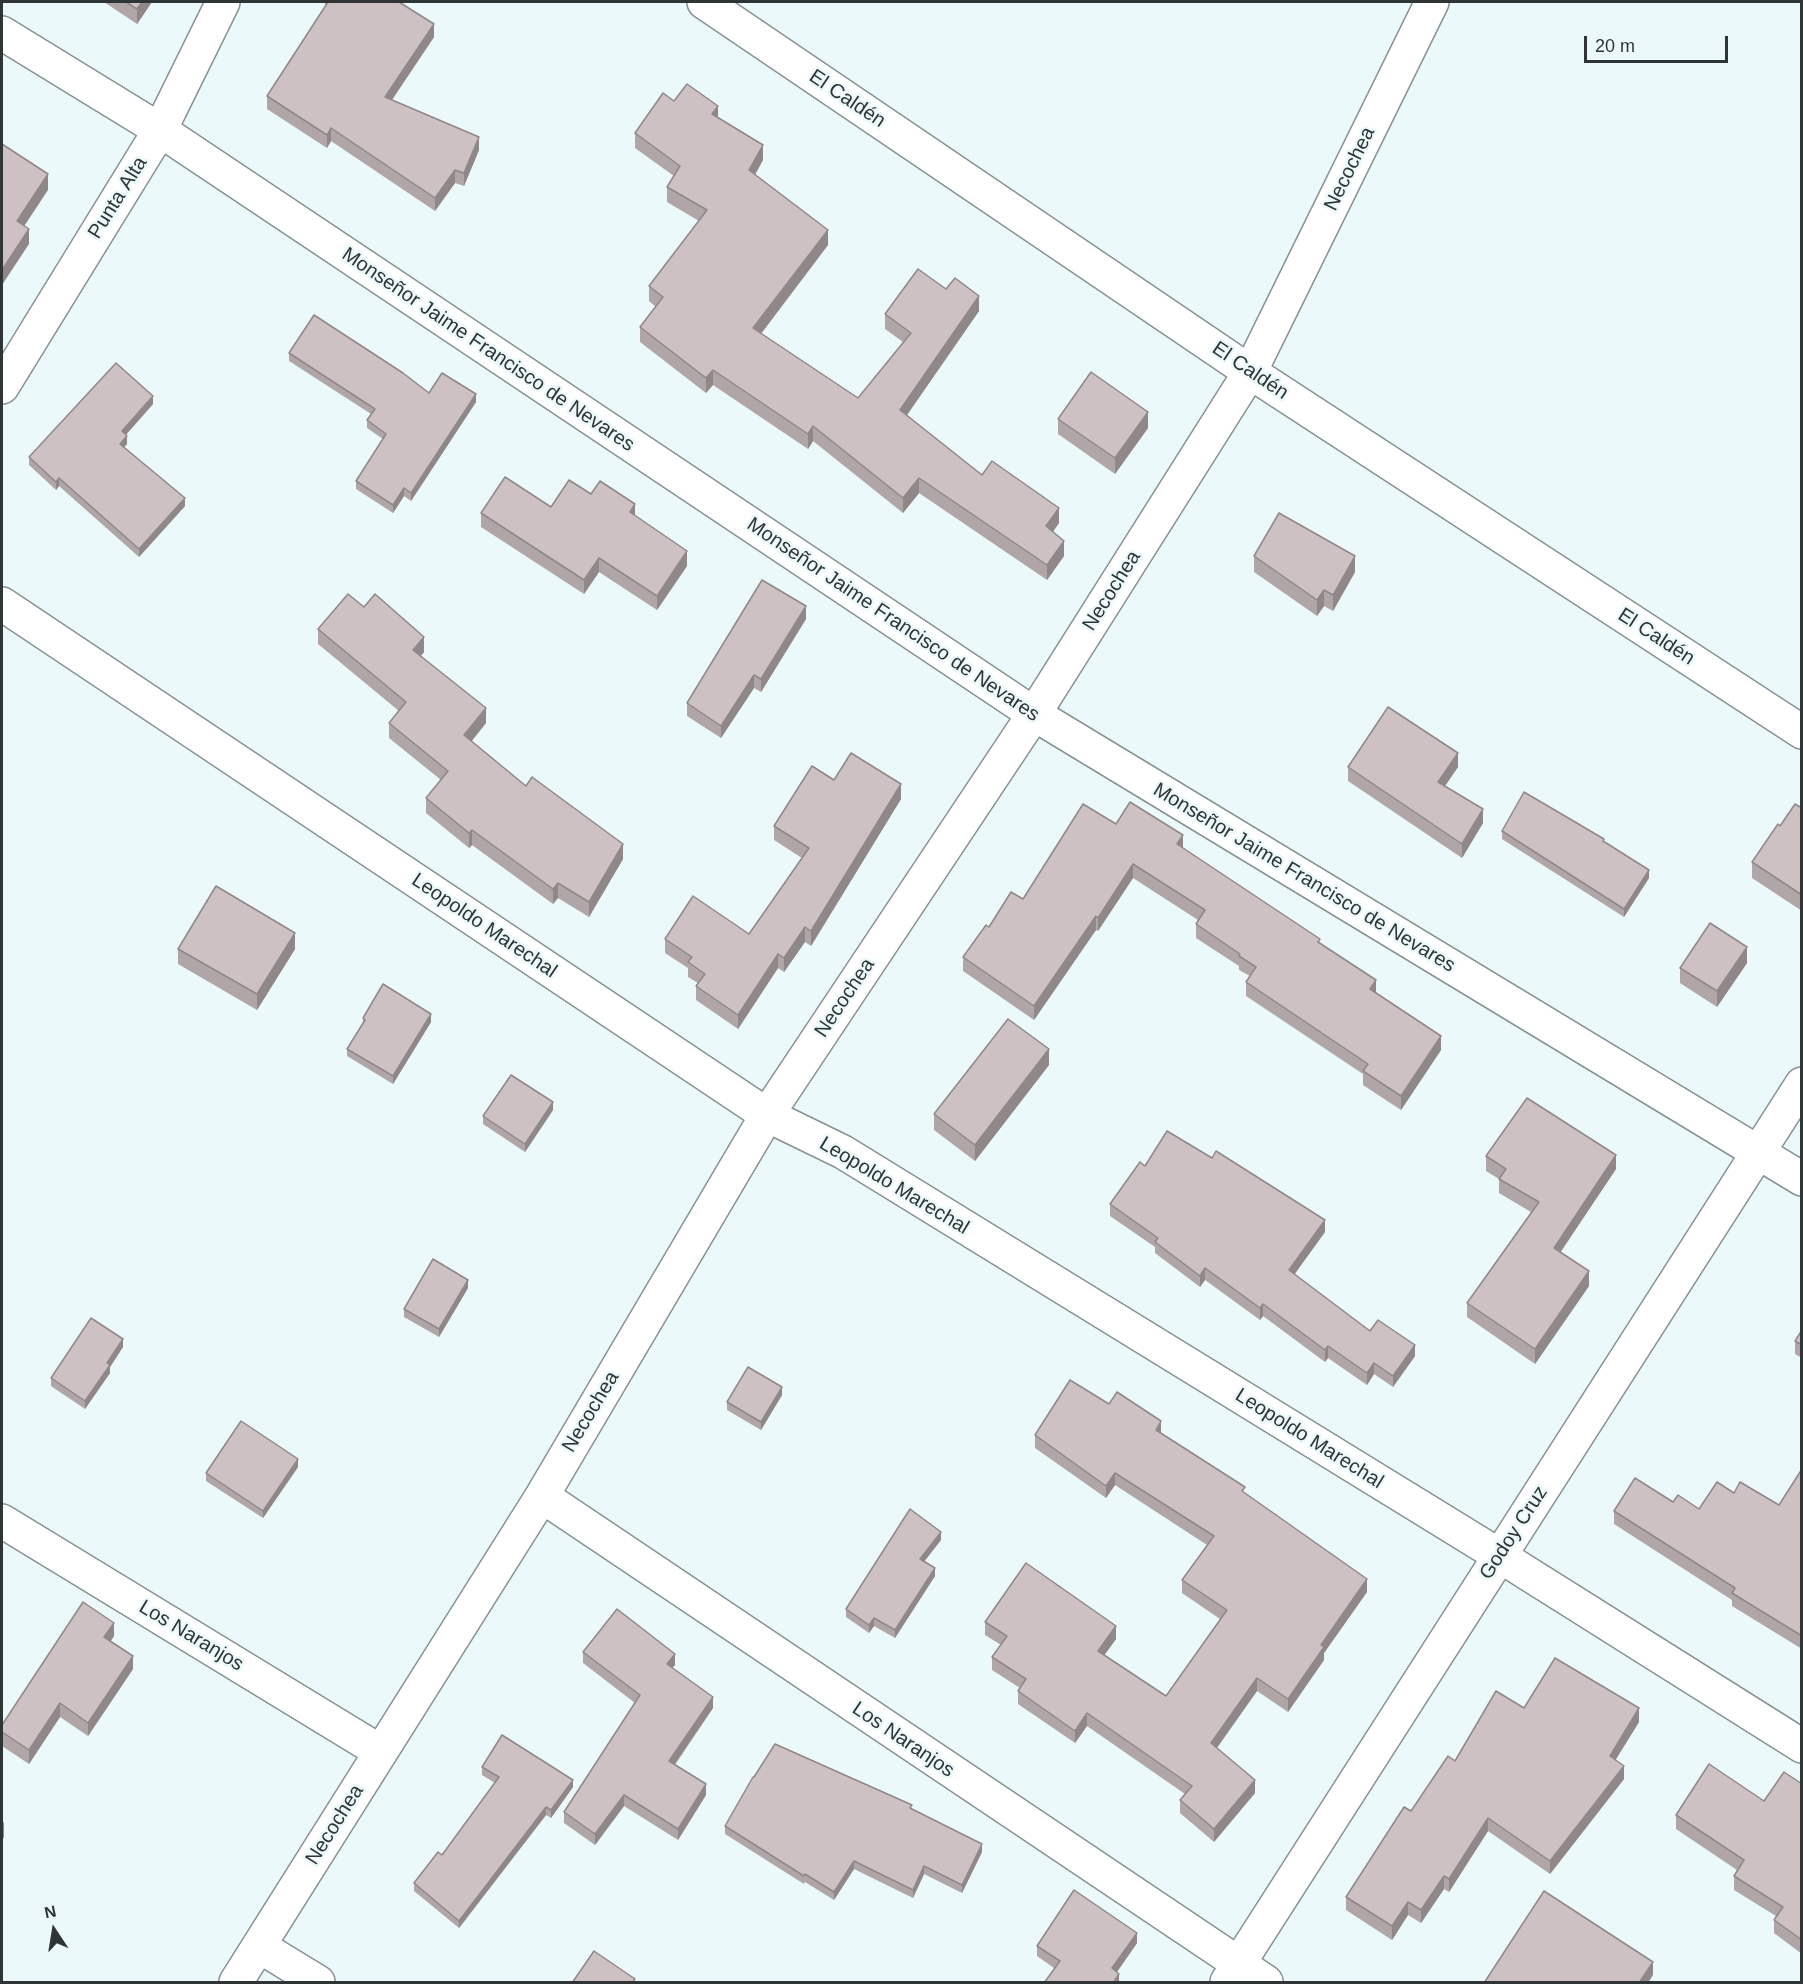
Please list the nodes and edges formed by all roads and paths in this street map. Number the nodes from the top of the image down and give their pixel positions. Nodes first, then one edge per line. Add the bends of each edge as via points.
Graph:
1 (223, 2) edge
2 (704, 2) edge
3 (1432, 2) edge
4 (2, 33) edge
5 (160, 130) junction
6 (1250, 372) junction
7 (2, 387) edge
8 (2, 604) edge
9 (1034, 714) junction
10 (1802, 732) edge
11 (1802, 1084) edge
12 (767, 1115) junction
13 (1759, 1151) junction
14 (1802, 1179) edge
15 (542, 1496) junction
16 (2, 1521) edge
17 (1500, 1556) junction
18 (1802, 1746) edge
19 (381, 1752) junction
20 (258, 1946) junction
21 (1232, 1974) edge
22 (236, 1983) edge
23 (318, 1983) edge
24 (1266, 1983) edge

1 - 5 street, Punta Alta
2 - 6 street, El Caldén
3 - 6 street, Necochea
4 - 5 street, Monseñor Jaime Francisco de Nevares
5 - 7 street, Punta Alta
5 - 9 street, Monseñor Jaime Francisco de Nevares
6 - 9 street, Necochea
6 - 10 street, El Caldén
8 - 12 street, Leopoldo Marechal
9 - 12 street, Necochea
9 - 13 street, Monseñor Jaime Francisco de Nevares
11 - 13 street, Godoy Cruz
12 - 15 street, Necochea
12 - 17 street, Leopoldo Marechal via 843,1152
13 - 14 street, Monseñor Jaime Francisco de Nevares
13 - 17 street, Godoy Cruz
15 - 19 street, Necochea
15 - 21 street, Los Naranjos
16 - 19 street, Los Naranjos
17 - 18 street, Leopoldo Marechal
17 - 21 street, Godoy Cruz
19 - 20 street, Necochea
20 - 22 street, Necochea
20 - 23 street
21 - 24 street, Los Naranjos

